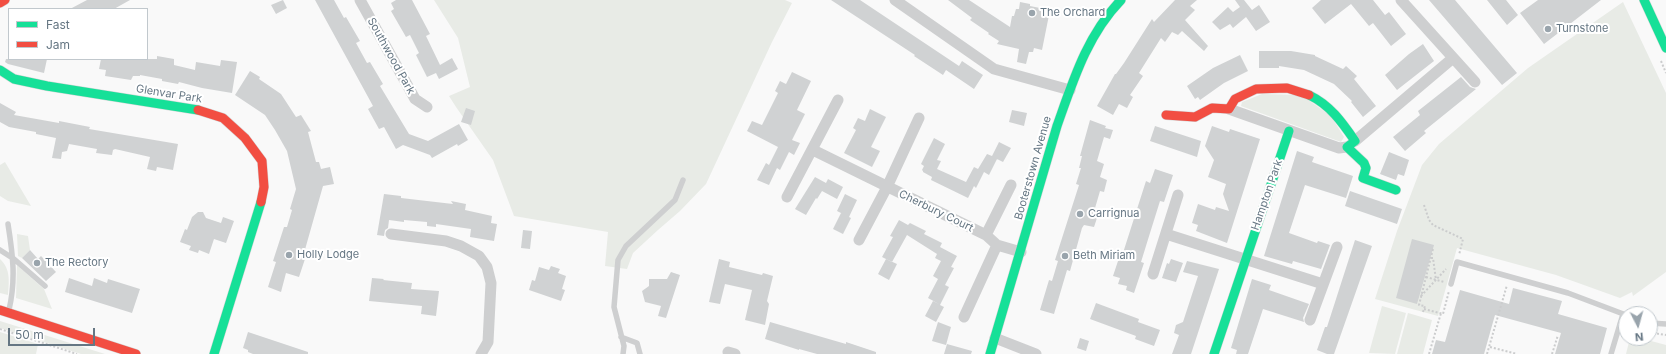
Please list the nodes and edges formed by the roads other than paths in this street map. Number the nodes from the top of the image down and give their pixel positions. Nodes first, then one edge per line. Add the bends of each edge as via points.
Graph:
1 (5, 0) edge
2 (360, 0) edge
3 (895, 0) edge
4 (1121, 0) edge
5 (1401, 0) edge
6 (1644, 0) edge
7 (0, 3) edge
8 (1666, 48) edge
9 (1453, 58) junction
10 (0, 70) edge
11 (1475, 82) dead end
12 (1070, 90) junction
13 (838, 100) dead end
14 (428, 107) dead end
15 (1229, 109) junction
16 (1166, 115) dead end
17 (919, 118) dead end
18 (1289, 131) junction
19 (1351, 144) junction
20 (813, 150) junction
21 (683, 180) dead end
22 (1011, 185) dead end
23 (887, 187) junction
24 (1396, 190) dead end
25 (1178, 195) dead end
26 (787, 197) dead end
27 (8, 224) dead end
28 (391, 234) dead end
29 (1166, 234) junction
30 (986, 235) junction
31 (859, 240) dead end
32 (997, 245) junction
33 (1336, 247) dead end
34 (0, 250) edge
35 (1020, 252) junction
36 (14, 259) junction
37 (1245, 259) junction
38 (1154, 274) dead end
39 (1323, 284) junction
40 (1451, 284) road end
41 (45, 286) dead end
42 (4, 311) edge
43 (1618, 312) edge
44 (964, 317) dead end
45 (1310, 320) dead end
46 (1618, 332) edge
47 (621, 337) junction
48 (995, 338) junction
49 (136, 354) edge
50 (214, 354) edge
51 (481, 354) edge
52 (623, 354) edge
53 (640, 354) edge
54 (990, 354) edge
55 (1036, 354) edge
56 (1214, 354) edge
57 (1611, 354) edge

1 - 7 main road
2 - 14 street, Southwood Park via 414,99
3 - 12 street via 994,69
4 - 12 main road, Booterstown Avenue via 1111,8 1091,41
5 - 9 street
6 - 8 main road
9 - 11 street
9 - 19 street
10 - 50 main road, Glenvar Park via 14,79 62,89 200,110 223,118 245,138 262,161 264,187
12 - 35 main road, Booterstown Avenue
13 - 20 street
15 - 16 main road via 1212,108 1195,117
15 - 18 street
15 - 19 main road via 1235,99 1256,89 1287,88 1310,95 1326,105 1341,121
17 - 23 street, Cherbury Court
18 - 19 street via 1338,148
18 - 37 main road, Hampton Park
19 - 24 main road via 1366,168 1363,178
20 - 23 street, Cherbury Court
20 - 26 street
21 - 47 lane via 675,200 626,246 618,260 614,307
22 - 30 street, Cherbury Court
23 - 30 street, Cherbury Court
23 - 31 street, Cherbury Court
25 - 29 street
27 - 36 lane
28 - 51 street via 446,242 461,246 479,256 487,267 491,283 488,342
29 - 37 street
29 - 38 street
30 - 32 street, Cherbury Court
32 - 35 street, Cherbury Court
32 - 44 street
33 - 39 street
34 - 36 lane
35 - 48 main road, Booterstown Avenue
36 - 41 lane
36 - 42 lane via 12,296
37 - 39 street
37 - 56 main road, Hampton Park
39 - 45 street
40 - 43 lane via 1457,262 1568,293
42 - 49 main road
46 - 57 lane
47 - 52 lane
47 - 53 lane via 637,343
48 - 54 main road, Booterstown Avenue
48 - 55 street

